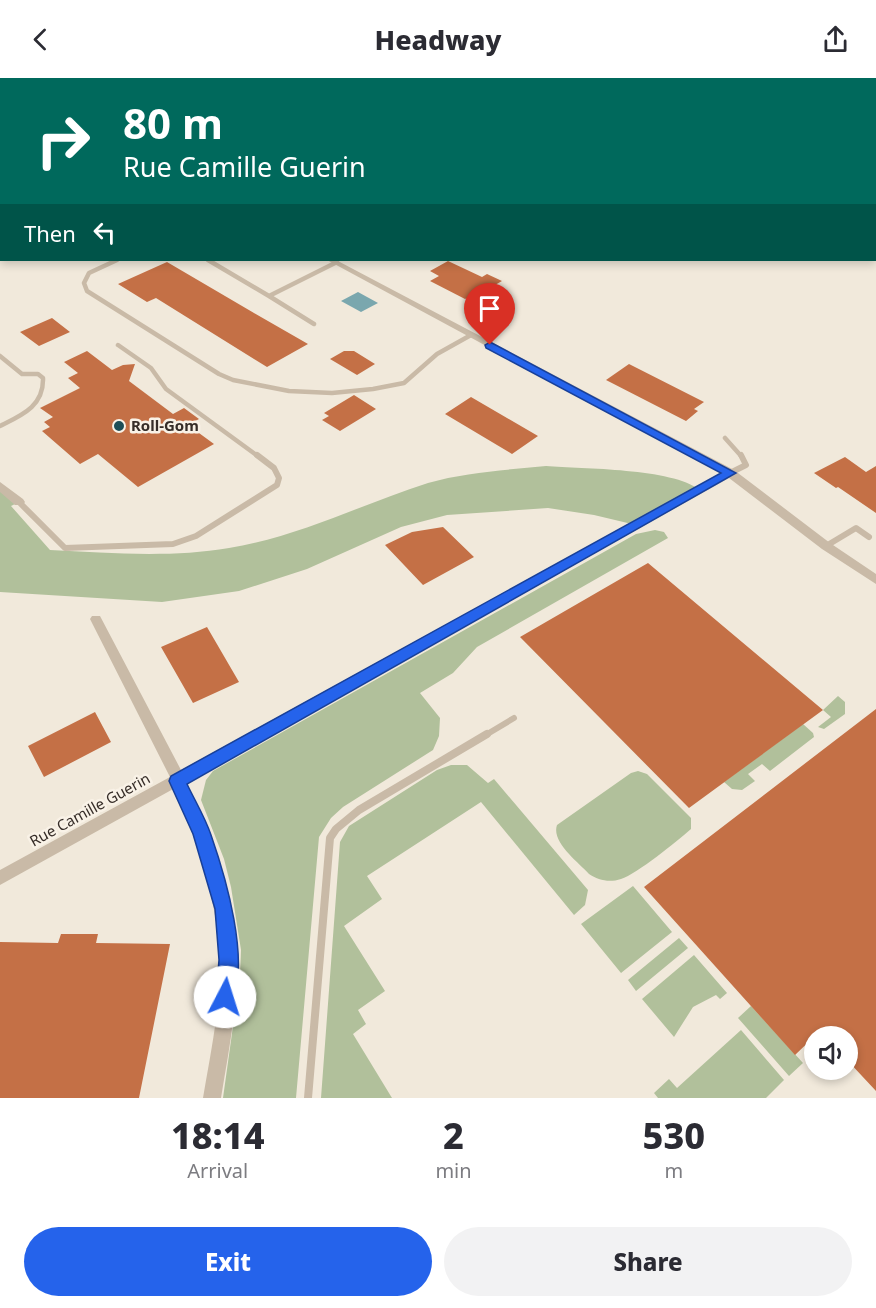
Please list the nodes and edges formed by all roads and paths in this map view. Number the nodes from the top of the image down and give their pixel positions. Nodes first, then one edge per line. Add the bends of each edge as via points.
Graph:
1 (115, 261) edge
2 (210, 261) edge
3 (334, 261) edge
4 (269, 296) junction
5 (314, 324) dead end
6 (471, 335) junction
7 (118, 345) dead end
8 (0, 356) edge
9 (0, 426) edge
10 (725, 438) dead end
11 (730, 473) junction
12 (0, 486) edge
13 (19, 502) joint
14 (869, 537) dead end
15 (826, 546) junction
16 (876, 580) edge
17 (96, 619) dead end
18 (514, 718) dead end
19 (177, 781) junction
20 (0, 878) edge
21 (212, 1098) edge
22 (308, 1098) edge

1 - 6 lane via 89,273 84,284 87,291 219,375 233,380 289,391 333,393 373,389 404,383 437,354
2 - 4 lane
3 - 4 lane
3 - 6 street
4 - 5 lane
6 - 11 street
7 - 13 lane via 151,368 166,388 274,468 279,478 277,485 196,536 173,544 65,548
8 - 9 lane via 22,374 38,374 44,385 42,397 32,410
10 - 11 lane via 746,465
11 - 15 street
11 - 19 street, Rue Camille Guerin
12 - 13 street
14 - 15 lane via 856,528
15 - 16 street
17 - 19 street
18 - 22 lane via 359,810 330,838
19 - 20 street, Rue Camille Guerin
19 - 21 street via 202,833 224,909 229,960

